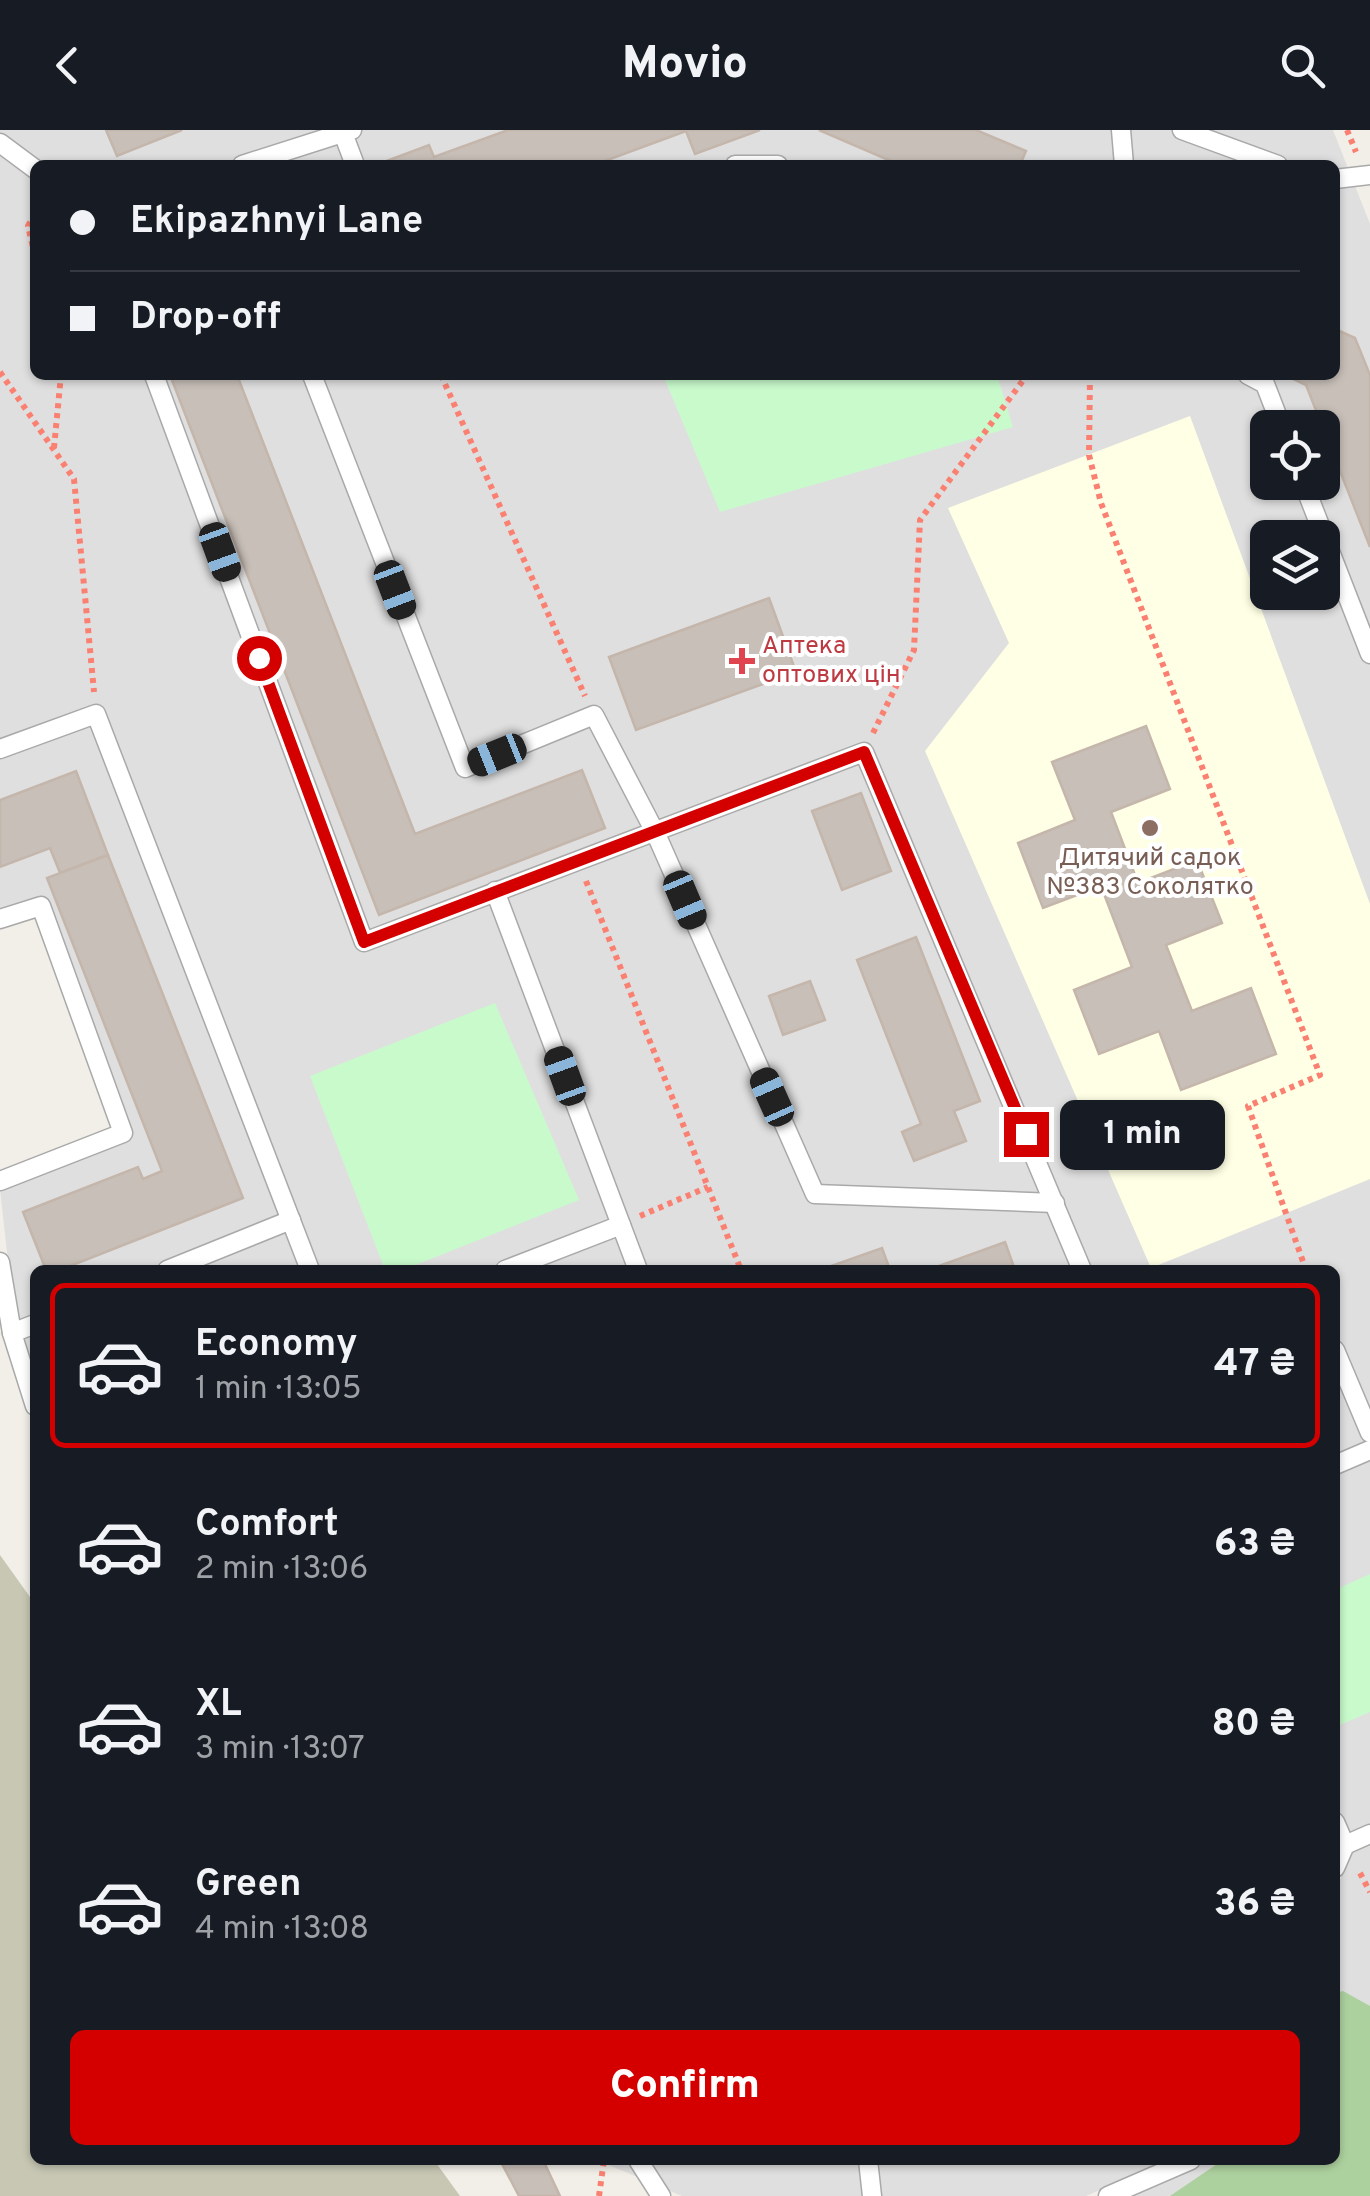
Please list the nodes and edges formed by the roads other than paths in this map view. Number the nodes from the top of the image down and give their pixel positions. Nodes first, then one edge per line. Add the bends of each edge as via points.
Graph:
1 (1121, 130) edge
2 (1182, 130) edge
3 (347, 131) edge
4 (0, 143) edge
5 (257, 160) edge
6 (354, 160) edge
7 (1124, 160) edge
8 (1264, 160) edge
9 (30, 165) edge
10 (1370, 175) edge
11 (1340, 178) edge
12 (156, 380) edge
13 (314, 380) edge
14 (1257, 380) edge
15 (1275, 410) edge
16 (1310, 500) edge
17 (1370, 654) edge
18 (0, 748) edge
19 (656, 834) junction
20 (495, 891) junction
21 (0, 919) edge
22 (0, 1181) edge
23 (1055, 1203) junction
24 (291, 1220) junction
25 (620, 1225) junction
26 (0, 1262) edge
27 (180, 1265) edge
28 (308, 1265) edge
29 (518, 1265) edge
30 (636, 1265) edge
31 (1080, 1265) edge
32 (6, 1331) edge
33 (1340, 1362) edge
34 (30, 1393) edge
35 (1370, 1434) edge
36 (1370, 1450) edge
37 (1340, 1463) edge
38 (1340, 1832) edge
39 (1370, 1834) edge
40 (1346, 1845) junction
41 (1340, 1858) edge
42 (641, 2165) edge
43 (869, 2165) edge
44 (1179, 2165) edge
45 (661, 2196) edge
46 (872, 2196) edge
47 (1108, 2196) edge

1 - 7 lane
2 - 8 lane
3 - 5 lane
3 - 6 lane
4 - 9 lane
10 - 11 lane
12 - 20 lane via 364,942
13 - 19 lane via 465,768 594,715
14 - 15 lane
16 - 17 lane
18 - 24 lane via 96,714
19 - 20 lane
19 - 23 lane via 815,1194
19 - 23 lane via 864,752
20 - 25 lane
21 - 22 lane via 41,906 123,1133
23 - 31 lane
24 - 27 lane
24 - 28 lane
25 - 29 lane
25 - 30 lane
26 - 32 lane
32 - 34 lane
33 - 35 lane
36 - 37 lane
38 - 40 lane
39 - 40 lane
40 - 41 lane
42 - 45 lane
43 - 46 lane
44 - 47 lane

